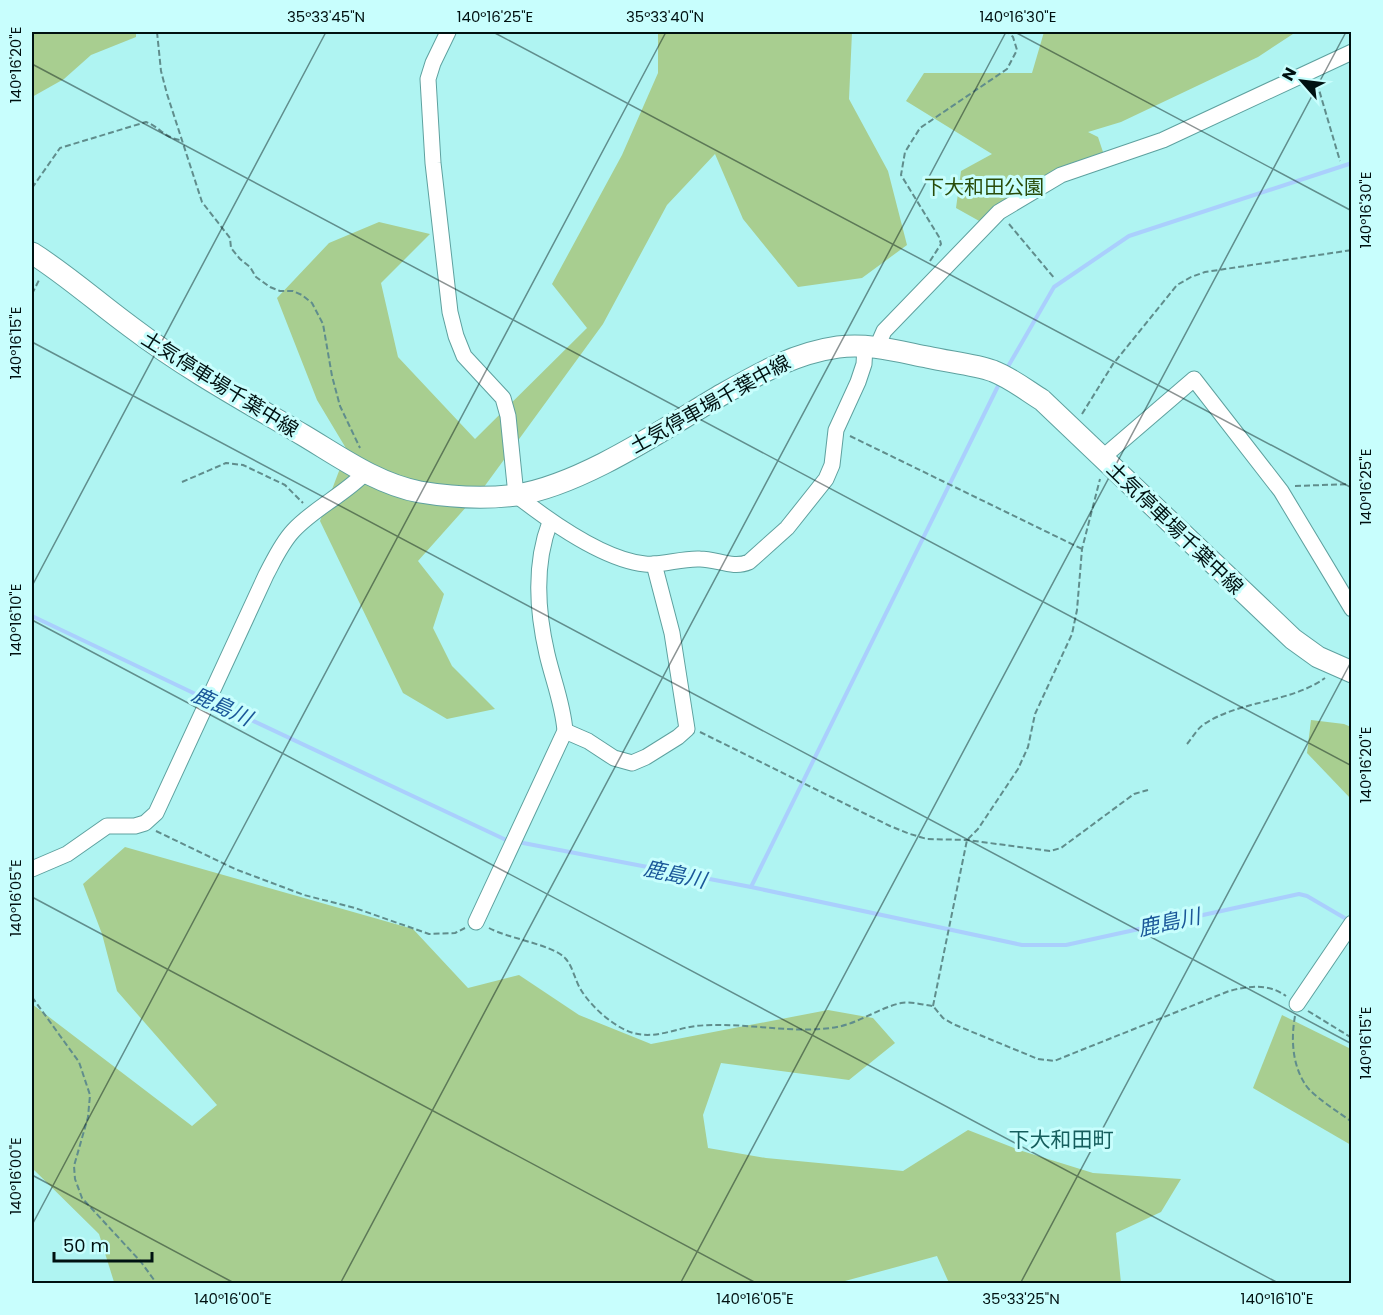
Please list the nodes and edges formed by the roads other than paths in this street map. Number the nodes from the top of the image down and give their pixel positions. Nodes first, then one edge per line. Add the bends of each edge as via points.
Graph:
1 (448, 32) edge
2 (1352, 52) edge
3 (32, 253) edge
4 (871, 346) junction
5 (1105, 460) junction
6 (362, 470) junction
7 (516, 495) junction
8 (550, 522) junction
9 (654, 564) junction
10 (1352, 609) edge
11 (1346, 670) edge
12 (565, 731) junction
13 (32, 869) edge
14 (476, 922) road end
15 (1350, 925) edge
16 (1297, 1004) road end

1 - 7 street via 428,79 450,312 464,356 502,398 508,416
2 - 4 street via 1163,140 1061,175 999,212
3 - 6 main road, 土気停車場千葉中線 via 188,366
4 - 5 main road, 土気停車場千葉中線 via 991,370 1012,380 1042,400
4 - 7 main road, 土気停車場千葉中線 via 816,351 773,365 571,478
4 - 9 street via 836,429 826,479 787,528 742,565 683,558
5 - 10 street via 1194,379 1277,487
5 - 11 main road, 土気停車場千葉中線 via 1293,639
6 - 7 main road, 土気停車場千葉中線 via 419,492
6 - 13 street via 356,483 292,531 281,547 156,813 141,824 107,826 68,855
7 - 8 street
8 - 9 street via 618,558
8 - 12 street via 538,601
9 - 12 street via 672,633 687,729 632,762 614,758
12 - 14 street
15 - 16 street

